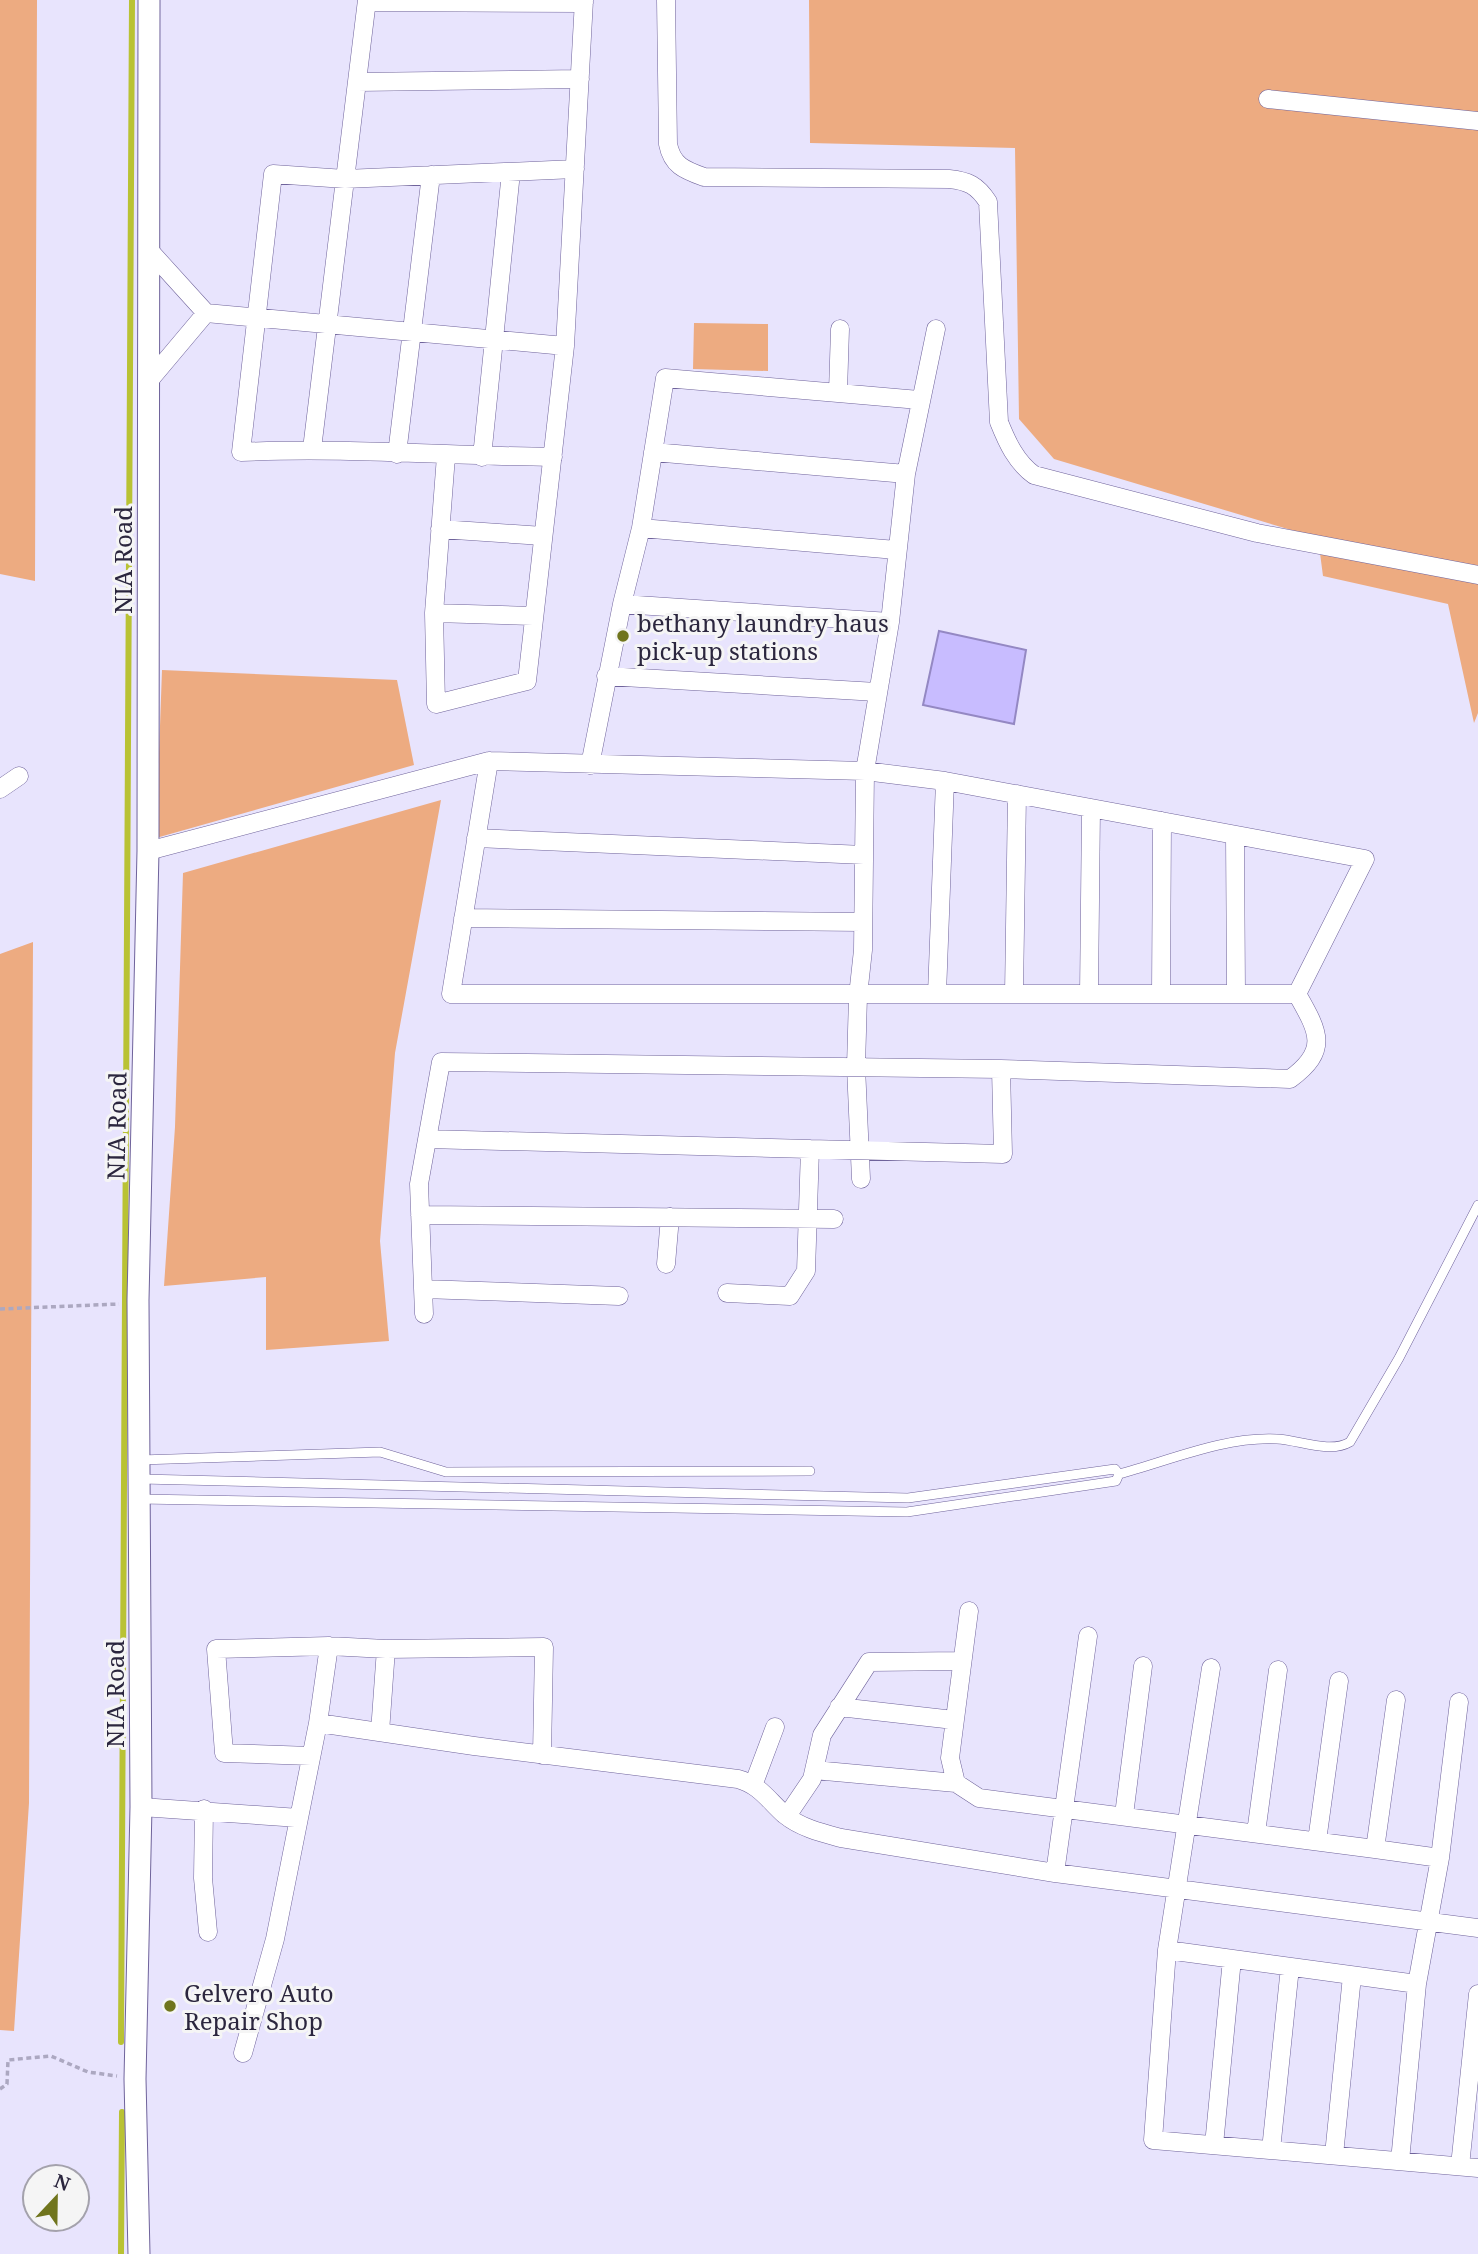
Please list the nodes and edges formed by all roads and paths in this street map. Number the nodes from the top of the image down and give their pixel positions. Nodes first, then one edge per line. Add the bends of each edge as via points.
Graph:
1 (149, 0) edge
2 (666, 0) edge
3 (367, 1) edge
4 (584, 1) edge
5 (580, 79) junction
6 (357, 82) junction
7 (1268, 99) dead end
8 (1478, 121) edge
9 (575, 169) junction
10 (511, 172) junction
11 (431, 175) junction
12 (345, 179) junction
13 (148, 249) junction
14 (206, 313) junction
15 (256, 316) junction
16 (326, 323) junction
17 (840, 329) dead end
18 (936, 329) dead end
19 (414, 331) junction
20 (494, 339) junction
21 (565, 346) junction
22 (148, 382) junction
23 (838, 392) junction
24 (919, 400) junction
25 (312, 449) junction
26 (653, 452) junction
27 (397, 454) junction
28 (446, 456) junction
29 (482, 457) junction
30 (552, 457) junction
31 (906, 474) junction
32 (641, 528) junction
33 (440, 529) junction
34 (543, 536) junction
35 (896, 550) junction
36 (1478, 575) edge
37 (622, 604) junction
38 (434, 613) junction
39 (533, 615) junction
40 (890, 622) junction
41 (607, 676) junction
42 (877, 692) junction
43 (489, 761) junction
44 (590, 765) junction
45 (865, 771) junction
46 (19, 776) dead end
47 (945, 781) junction
48 (0, 789) edge
49 (1017, 794) junction
50 (1091, 808) junction
51 (1162, 821) junction
52 (1235, 835) junction
53 (476, 838) junction
54 (148, 851) junction
55 (864, 855) junction
56 (463, 918) junction
57 (862, 922) junction
58 (937, 994) junction
59 (1014, 994) junction
60 (1089, 994) junction
61 (1161, 994) junction
62 (1236, 994) junction
63 (1297, 994) junction
64 (858, 996) junction
65 (856, 1067) junction
66 (1001, 1069) junction
67 (427, 1139) junction
68 (810, 1149) junction
69 (862, 1150) junction
70 (861, 1179) dead end
71 (1478, 1205) edge
72 (420, 1215) junction
73 (670, 1217) junction
74 (808, 1219) junction
75 (834, 1219) dead end
76 (666, 1264) dead end
77 (423, 1289) junction
78 (727, 1293) dead end
79 (619, 1296) dead end
80 (125, 1304) dead end
81 (0, 1309) edge
82 (424, 1314) dead end
83 (810, 1471) dead end
84 (1119, 1474) junction
85 (139, 1479) junction
86 (384, 1485) junction
87 (662, 1492) junction
88 (384, 1504) junction
89 (662, 1508) junction
90 (969, 1611) dead end
91 (1088, 1636) dead end
92 (329, 1646) junction
93 (386, 1649) junction
94 (962, 1661) junction
95 (1143, 1666) dead end
96 (1210, 1668) dead end
97 (1278, 1670) dead end
98 (1339, 1681) dead end
99 (1396, 1700) dead end
100 (1460, 1702) dead end
101 (839, 1707) junction
102 (954, 1720) junction
103 (318, 1723) junction
104 (775, 1727) dead end
105 (380, 1732) junction
106 (542, 1755) junction
107 (311, 1756) junction
108 (814, 1770) junction
109 (754, 1783) junction
110 (956, 1783) junction
111 (141, 1807) junction
112 (1064, 1807) junction
113 (204, 1809) junction
114 (1124, 1815) junction
115 (787, 1816) junction
116 (299, 1818) junction
117 (1188, 1824) junction
118 (1256, 1833) junction
119 (1317, 1841) junction
120 (1375, 1849) junction
121 (1440, 1858) junction
122 (1055, 1873) junction
123 (1178, 1889) junction
124 (1430, 1921) junction
125 (1478, 1928) edge
126 (208, 1932) dead end
127 (1167, 1950) junction
128 (1232, 1959) junction
129 (1290, 1967) junction
130 (1352, 1976) junction
131 (1417, 1984) junction
132 (1478, 1994) edge
133 (243, 2053) dead end
134 (135, 2079) junction
135 (0, 2089) edge
136 (1214, 2145) junction
137 (1271, 2150) junction
138 (1334, 2155) junction
139 (1401, 2161) junction
140 (1460, 2166) junction
141 (1478, 2168) edge
142 (139, 2254) edge

1 - 13 street, NIA Road
2 - 36 street via 668,144 679,167 704,177 961,180 981,191 988,202 999,422 1014,454 1034,475 1256,533
3 - 4 street
3 - 6 street
4 - 5 street
5 - 6 street
5 - 9 street
6 - 12 street
7 - 8 street
9 - 10 street
9 - 21 street
10 - 11 street
10 - 20 street
11 - 12 street
11 - 19 street
12 - 15 street via 273,174
12 - 16 street
13 - 14 street
13 - 22 street, NIA Road
14 - 15 street
14 - 22 street
15 - 16 street
15 - 25 street via 241,452
16 - 19 street
16 - 25 street
17 - 23 street
18 - 24 street
19 - 20 street
19 - 27 street
20 - 21 street
20 - 29 street
21 - 30 street
22 - 54 street, NIA Road
23 - 24 street
23 - 26 street via 665,378
24 - 31 street
25 - 27 street
26 - 31 street
26 - 32 street
27 - 28 street
28 - 29 street
28 - 33 street
29 - 30 street
30 - 34 street
31 - 35 street
32 - 35 street
32 - 37 street
33 - 34 street
33 - 38 street
34 - 39 street
35 - 40 street
37 - 40 street
37 - 41 street
38 - 39 street
38 - 39 street via 436,704 527,681
40 - 42 street
41 - 42 street
41 - 44 street
42 - 45 street
43 - 44 street
43 - 53 street
43 - 54 street
44 - 45 street
45 - 47 street
45 - 55 street
46 - 48 street
47 - 49 street
47 - 58 street
49 - 50 street
49 - 59 street
50 - 51 street
50 - 60 street
51 - 52 street
51 - 61 street
52 - 62 street
52 - 63 street via 1364,859
53 - 55 street
53 - 56 street
54 - 85 street, NIA Road via 138,1300
55 - 57 street
56 - 57 street
56 - 64 street via 450,994
57 - 64 street
58 - 59 street
58 - 64 street
59 - 60 street
60 - 61 street
61 - 62 street
62 - 63 street
63 - 66 street via 1317,1028 1317,1044 1305,1068 1290,1079
64 - 65 street
65 - 66 street
65 - 67 street via 441,1062
65 - 69 street
66 - 69 street via 1003,1154
67 - 68 street
67 - 72 street via 419,1184
68 - 69 street
68 - 74 street
69 - 70 street
71 - 84 lane via 1350,1442 1337,1447 1257,1440
72 - 73 street
72 - 77 street
73 - 74 street
73 - 76 street
74 - 75 street
74 - 78 street via 806,1271 790,1296
77 - 79 street
77 - 82 street
80 - 81 path
83 - 85 lane via 446,1472 380,1452
84 - 87 lane via 1115,1469 908,1498
84 - 89 lane via 1116,1481 907,1512
85 - 86 lane
85 - 88 lane
85 - 111 street, NIA Road
86 - 87 lane
86 - 88 lane
87 - 89 lane
88 - 89 lane
90 - 94 street
91 - 112 street
92 - 93 street
92 - 103 street
92 - 107 street via 216,1649 224,1753
93 - 105 street
93 - 106 street via 544,1647
94 - 101 street via 869,1662
94 - 102 street
95 - 114 street
96 - 117 street
97 - 118 street
98 - 119 street
99 - 120 street
100 - 121 street
101 - 102 street
101 - 108 street via 822,1735
102 - 110 street via 950,1758
103 - 105 street
103 - 107 street
104 - 109 street
105 - 106 street
106 - 109 street
107 - 116 street
108 - 110 street
108 - 115 street
109 - 115 street
110 - 112 street via 979,1798
111 - 113 street
111 - 134 street, NIA Road
112 - 114 street
112 - 122 street
113 - 116 street
113 - 126 street
114 - 117 street
115 - 122 street via 809,1829 841,1838
116 - 133 street via 275,1939
117 - 118 street
117 - 123 street
118 - 119 street
119 - 120 street
120 - 121 street
121 - 124 street
122 - 123 street
123 - 124 street
123 - 127 street
124 - 125 street
124 - 131 street
127 - 128 street
127 - 136 street via 1153,2140
128 - 129 street
128 - 136 street
129 - 130 street
129 - 137 street
130 - 131 street
130 - 138 street
131 - 139 street
132 - 140 street
134 - 135 path via 88,2072 51,2056 8,2060 7,2084
134 - 142 street, NIA Road
136 - 137 street
137 - 138 street
138 - 139 street
139 - 140 street
140 - 141 street

